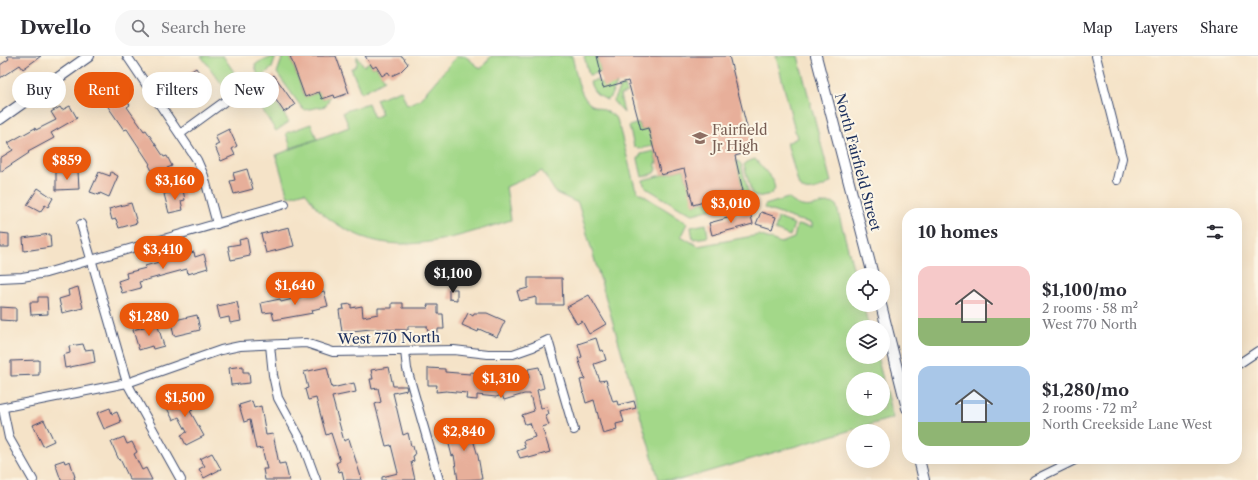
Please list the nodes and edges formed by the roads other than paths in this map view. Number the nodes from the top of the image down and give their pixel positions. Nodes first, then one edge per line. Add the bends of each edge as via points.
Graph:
1 (89, 56) edge
2 (127, 56) edge
3 (816, 56) edge
4 (1096, 56) edge
5 (220, 104) edge
6 (0, 119) edge
7 (180, 134) junction
8 (1117, 180) dead end
9 (285, 204) dead end
10 (81, 224) dead end
11 (217, 224) junction
12 (92, 260) junction
13 (871, 268) edge
14 (0, 278) edge
15 (883, 312) edge
16 (270, 345) junction
17 (405, 351) junction
18 (1258, 351) edge
19 (1242, 362) edge
20 (128, 383) junction
21 (902, 388) edge
22 (2, 408) edge
23 (574, 430) dead end
24 (920, 464) edge
25 (1062, 464) edge
26 (33, 480) edge
27 (181, 480) edge
28 (316, 480) edge
29 (439, 480) edge
30 (924, 480) edge
31 (1034, 480) edge

1 - 6 street
2 - 7 street
3 - 13 street, North Fairfield Street
4 - 8 street via 1122,158
5 - 7 street
7 - 11 street via 204,176
9 - 11 street
10 - 12 street
11 - 12 street
12 - 14 street via 46,273
12 - 20 street
15 - 21 street
16 - 17 street, West 770 North via 306,343 333,352
16 - 20 street, West 770 North via 240,346 221,350
16 - 28 street via 278,398 302,442
17 - 23 street, West 770 North via 454,350 513,354 548,340
17 - 29 street via 407,369
18 - 19 street
20 - 22 street, West 770 North
20 - 27 street
22 - 26 street via 10,438
24 - 30 street
25 - 31 street

